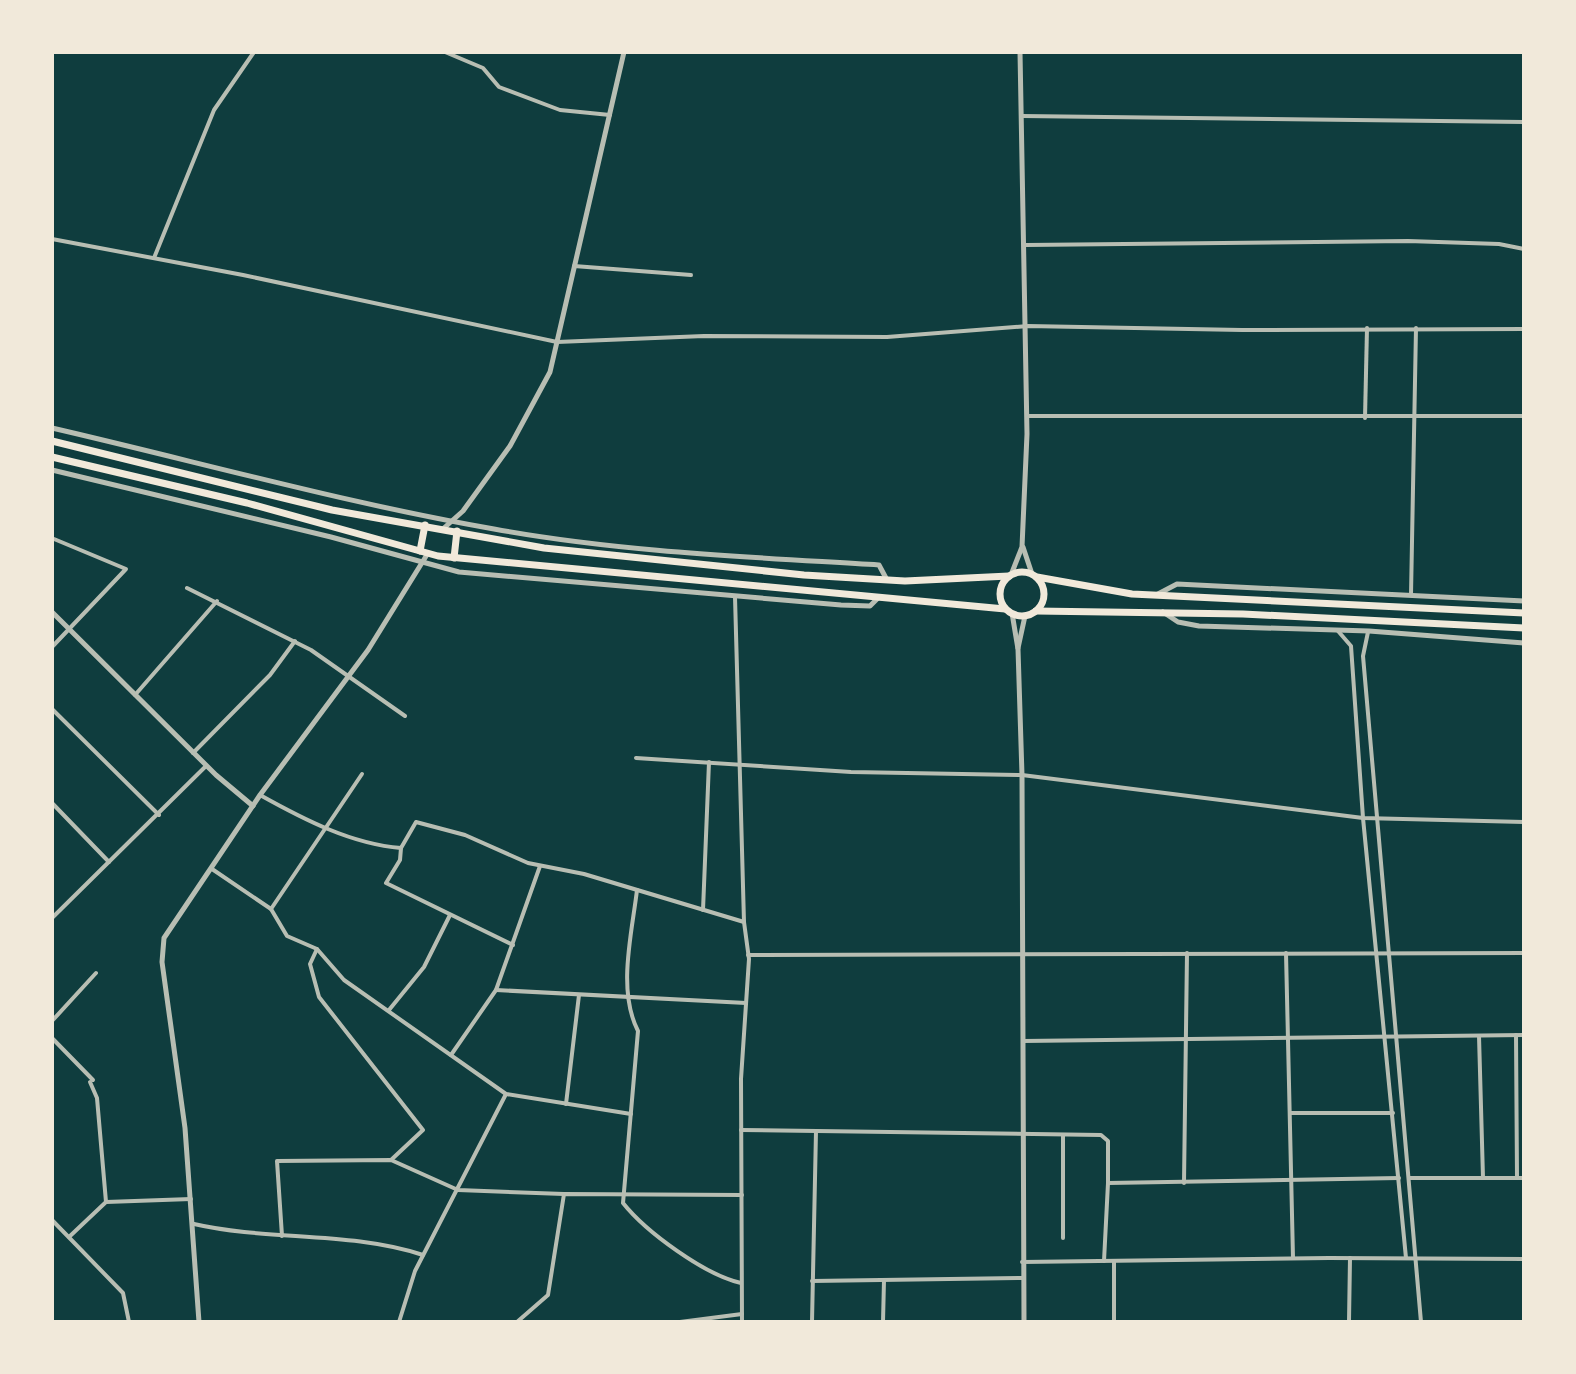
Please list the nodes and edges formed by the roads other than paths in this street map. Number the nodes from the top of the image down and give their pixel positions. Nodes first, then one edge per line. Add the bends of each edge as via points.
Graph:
1 (254, 52) edge
2 (445, 52) edge
3 (624, 52) edge
4 (1020, 52) edge
5 (612, 115) junction
6 (1022, 116) junction
7 (1524, 122) edge
8 (52, 239) edge
9 (1026, 245) junction
10 (1524, 249) edge
11 (154, 258) junction
12 (574, 266) junction
13 (691, 275) dead end
14 (1028, 326) junction
15 (1367, 328) junction
16 (1416, 328) junction
17 (1524, 329) edge
18 (557, 342) junction
19 (1027, 416) junction
20 (1524, 416) edge
21 (1365, 418) junction
22 (1413, 418) junction
23 (52, 428) edge
24 (52, 441) edge
25 (52, 457) edge
26 (52, 470) edge
27 (452, 521) junction
28 (425, 525) junction
29 (444, 528) junction
30 (457, 531) junction
31 (54, 539) edge
32 (1022, 547) junction
33 (424, 552) junction
34 (454, 558) junction
35 (423, 563) junction
36 (1010, 576) junction
37 (1034, 576) junction
38 (887, 580) junction
39 (187, 588) dead end
40 (881, 595) junction
41 (1411, 595) junction
42 (1156, 596) junction
43 (735, 597) junction
44 (217, 601) junction
45 (1524, 601) edge
46 (1009, 611) junction
47 (1036, 611) junction
48 (52, 612) edge
49 (1162, 612) junction
50 (1524, 613) edge
51 (1025, 616) junction
52 (1524, 628) edge
53 (70, 630) junction
54 (1336, 630) junction
55 (1369, 631) junction
56 (295, 641) junction
57 (1524, 643) edge
58 (52, 647) edge
59 (1018, 649) junction
60 (348, 676) junction
61 (135, 695) junction
62 (52, 709) edge
63 (405, 716) dead end
64 (193, 753) junction
65 (636, 758) dead end
66 (709, 762) junction
67 (740, 763) junction
68 (206, 766) junction
69 (362, 774) dead end
70 (1022, 775) junction
71 (260, 795) junction
72 (52, 803) edge
73 (253, 806) junction
74 (159, 815) junction
75 (1363, 818) junction
76 (1378, 818) junction
77 (1524, 822) edge
78 (325, 827) junction
79 (401, 848) junction
80 (109, 863) junction
81 (540, 866) junction
82 (212, 869) junction
83 (637, 890) junction
84 (271, 909) junction
85 (703, 910) junction
86 (450, 915) junction
87 (52, 918) edge
88 (744, 922) junction
89 (513, 945) junction
90 (317, 949) junction
91 (1376, 952) junction
92 (1389, 952) junction
93 (1187, 953) junction
94 (1286, 953) junction
95 (1524, 953) edge
96 (1024, 954) junction
97 (748, 955) junction
98 (96, 973) dead end
99 (496, 990) junction
100 (579, 995) junction
101 (630, 999) junction
102 (746, 1003) junction
103 (389, 1010) junction
104 (52, 1021) edge
105 (1479, 1035) junction
106 (1516, 1035) junction
107 (1524, 1035) edge
108 (1385, 1036) junction
109 (1398, 1036) junction
110 (1287, 1037) junction
111 (52, 1038) edge
112 (1185, 1038) junction
113 (1023, 1041) junction
114 (451, 1055) junction
115 (506, 1094) junction
116 (566, 1104) junction
117 (1290, 1113) junction
118 (1393, 1113) junction
119 (631, 1114) junction
120 (741, 1130) junction
121 (816, 1131) junction
122 (1063, 1135) junction
123 (1023, 1136) junction
124 (391, 1160) junction
125 (1400, 1178) junction
126 (1410, 1178) junction
127 (1483, 1178) junction
128 (1521, 1178) edge
129 (1293, 1180) junction
130 (1108, 1183) junction
131 (1184, 1183) junction
132 (458, 1190) junction
133 (564, 1194) junction
134 (625, 1194) junction
135 (743, 1195) junction
136 (191, 1199) junction
137 (106, 1202) junction
138 (52, 1220) edge
139 (194, 1224) junction
140 (282, 1236) junction
141 (69, 1237) junction
142 (1063, 1238) dead end
143 (423, 1255) junction
144 (1293, 1258) junction
145 (1350, 1258) junction
146 (1406, 1258) junction
147 (1417, 1258) junction
148 (1524, 1259) edge
149 (1104, 1261) junction
150 (1114, 1261) junction
151 (1022, 1262) junction
152 (1023, 1278) junction
153 (884, 1280) junction
154 (812, 1281) junction
155 (742, 1284) junction
156 (742, 1314) junction
157 (129, 1322) edge
158 (199, 1322) edge
159 (399, 1322) edge
160 (517, 1322) edge
161 (680, 1322) edge
162 (742, 1322) edge
163 (812, 1322) edge
164 (883, 1322) edge
165 (1024, 1322) edge
166 (1114, 1322) edge
167 (1349, 1322) edge
168 (1421, 1322) edge

1 - 11 street via 214,110
2 - 5 street via 483,68 499,87 560,110
3 - 5 street
4 - 6 street
5 - 12 street
6 - 7 street
6 - 9 street
8 - 11 street
9 - 10 street via 1408,241
9 - 14 street
11 - 18 street
12 - 13 street
12 - 18 street
14 - 15 street
14 - 18 street via 887,337
14 - 19 street
15 - 16 street
15 - 21 street
16 - 17 street
16 - 22 street
18 - 27 street via 550,372 510,446
19 - 21 street
19 - 32 street
20 - 22 street
21 - 22 street
22 - 41 street
23 - 27 street via 329,497
24 - 28 main road via 332,510
25 - 33 main road
26 - 35 street
27 - 29 street
27 - 38 street via 580,541 879,565
28 - 29 main road
28 - 33 main road
29 - 30 main road
30 - 34 main road
30 - 38 main road via 625,558
31 - 53 street via 126,569
32 - 36 street
32 - 37 street
33 - 34 main road
33 - 35 street
34 - 40 main road
35 - 43 street via 459,572
35 - 60 street
36 - 37 main road
36 - 38 main road
36 - 46 main road via 1001,588
37 - 42 main road
37 - 47 main road via 1044,594
39 - 44 street
40 - 43 street via 870,606
40 - 46 main road
41 - 42 street via 1177,584
41 - 45 street
42 - 50 main road
43 - 67 street
44 - 56 street
44 - 61 street
46 - 51 main road
46 - 59 street
47 - 49 main road
47 - 51 main road
48 - 53 street
49 - 52 main road
49 - 54 street via 1199,626
51 - 59 street
53 - 58 street
53 - 61 street
54 - 55 street
54 - 75 street via 1351,646
55 - 57 street
55 - 76 street via 1363,656
56 - 60 street
56 - 64 street via 270,675
59 - 70 street
60 - 63 street
60 - 71 street
61 - 64 street
62 - 74 street
64 - 68 street
65 - 66 street
66 - 67 street
66 - 85 street
67 - 70 street via 851,772
67 - 88 street
68 - 73 street
68 - 74 street
69 - 78 street
70 - 75 street
70 - 96 street
71 - 73 street
71 - 78 street
72 - 80 street
73 - 82 street
74 - 80 street
75 - 76 street
75 - 91 street
76 - 77 street
76 - 92 street
78 - 79 street
78 - 84 street
79 - 81 street via 416,822 465,835
79 - 86 street via 386,883
80 - 87 street
81 - 83 street
81 - 89 street
82 - 84 street
82 - 136 street via 164,938 162,962
83 - 85 street
83 - 101 street
84 - 90 street via 287,936
85 - 88 street
86 - 89 street
86 - 103 street via 424,967
88 - 97 street
89 - 99 street
90 - 103 street via 344,980
90 - 124 street via 310,964 319,997 423,1130
91 - 92 street
91 - 94 street
91 - 108 street
92 - 95 street
92 - 109 street
93 - 94 street
93 - 96 street
93 - 112 street
94 - 110 street
96 - 97 street
96 - 113 street
97 - 102 street
98 - 104 street
99 - 100 street
99 - 114 street
100 - 101 street
100 - 116 street
101 - 102 street
101 - 119 street via 638,1031
102 - 120 street
103 - 114 street
105 - 106 street
105 - 109 street
105 - 127 street
106 - 107 street
106 - 128 street
108 - 109 street
108 - 110 street
108 - 118 street
109 - 126 street
110 - 112 street
110 - 117 street
111 - 137 street via 92,1081
112 - 113 street
112 - 131 street
113 - 123 street
114 - 115 street
115 - 116 street
115 - 132 street
116 - 119 street
117 - 118 street
117 - 129 street
118 - 125 street
119 - 134 street
120 - 121 street
120 - 135 street
121 - 123 street
121 - 154 street
122 - 123 street
122 - 130 street via 1105,1136
122 - 142 street
123 - 151 street
124 - 132 street
124 - 140 street via 277,1161
125 - 129 street
125 - 146 street
126 - 127 street
126 - 147 street
127 - 128 street
129 - 131 street
129 - 144 street
130 - 131 street
130 - 149 street
132 - 133 street
132 - 143 street
133 - 134 street
133 - 160 street via 548,1295
134 - 135 street
134 - 155 street via 623,1203 635,1218 724,1280
135 - 155 street
136 - 137 street
136 - 139 street
137 - 141 street
138 - 141 street
139 - 140 street
139 - 158 street
140 - 143 street
141 - 157 street via 123,1293
143 - 159 street
144 - 145 street
144 - 150 street
145 - 146 street
145 - 167 street
146 - 147 street
147 - 148 street
147 - 168 street
149 - 150 street
149 - 151 street
150 - 166 street
151 - 152 street
152 - 153 street
152 - 165 street
153 - 154 street
153 - 164 street
154 - 163 street
155 - 156 street
156 - 161 street
156 - 162 street

